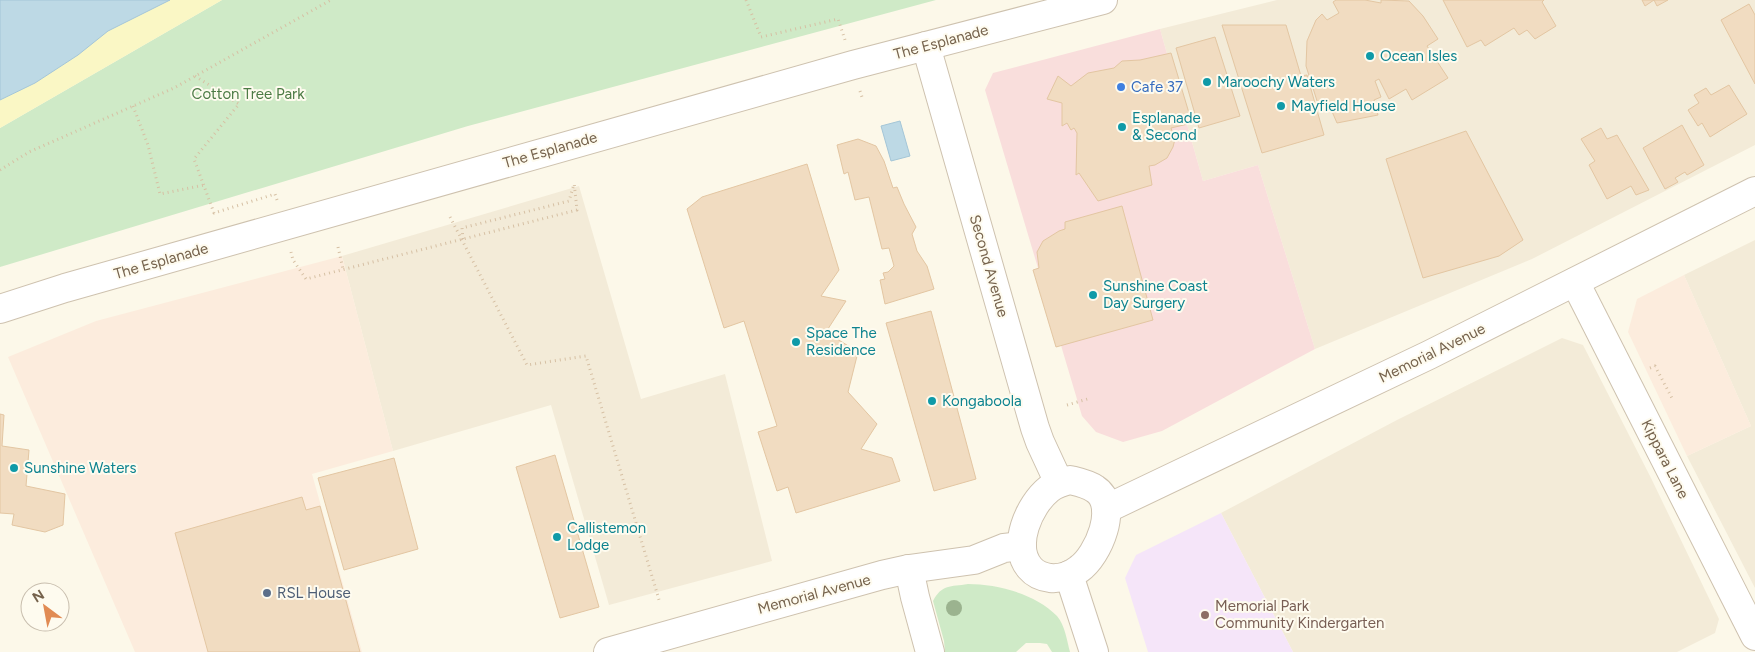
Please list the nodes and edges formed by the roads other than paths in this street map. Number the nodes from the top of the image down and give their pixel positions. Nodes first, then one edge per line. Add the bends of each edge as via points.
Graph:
1 (1103, 0) edge
2 (926, 46) junction
3 (1755, 191) edge
4 (1575, 282) junction
5 (0, 309) edge
6 (1059, 483) junction
7 (1106, 509) junction
8 (1022, 546) junction
9 (909, 568) junction
10 (1069, 575) junction
11 (1755, 636) edge
12 (608, 652) edge
13 (930, 652) edge
14 (1094, 652) edge

1 - 2 street, The Esplanade
2 - 5 street, The Esplanade via 283,226
2 - 6 street, Second Avenue via 1035,428
3 - 4 street, Memorial Avenue
4 - 7 street, Memorial Avenue
4 - 11 street, Kippara Lane
6 - 7 street via 1070,480 1096,489
6 - 8 street via 1050,488 1035,506 1022,536
7 - 10 street via 1105,527 1094,551 1080,569
8 - 9 street, Memorial Avenue via 1004,548 974,560
8 - 10 street via 1023,557 1034,572 1045,577
9 - 12 street, Memorial Avenue
9 - 13 street
10 - 14 street

